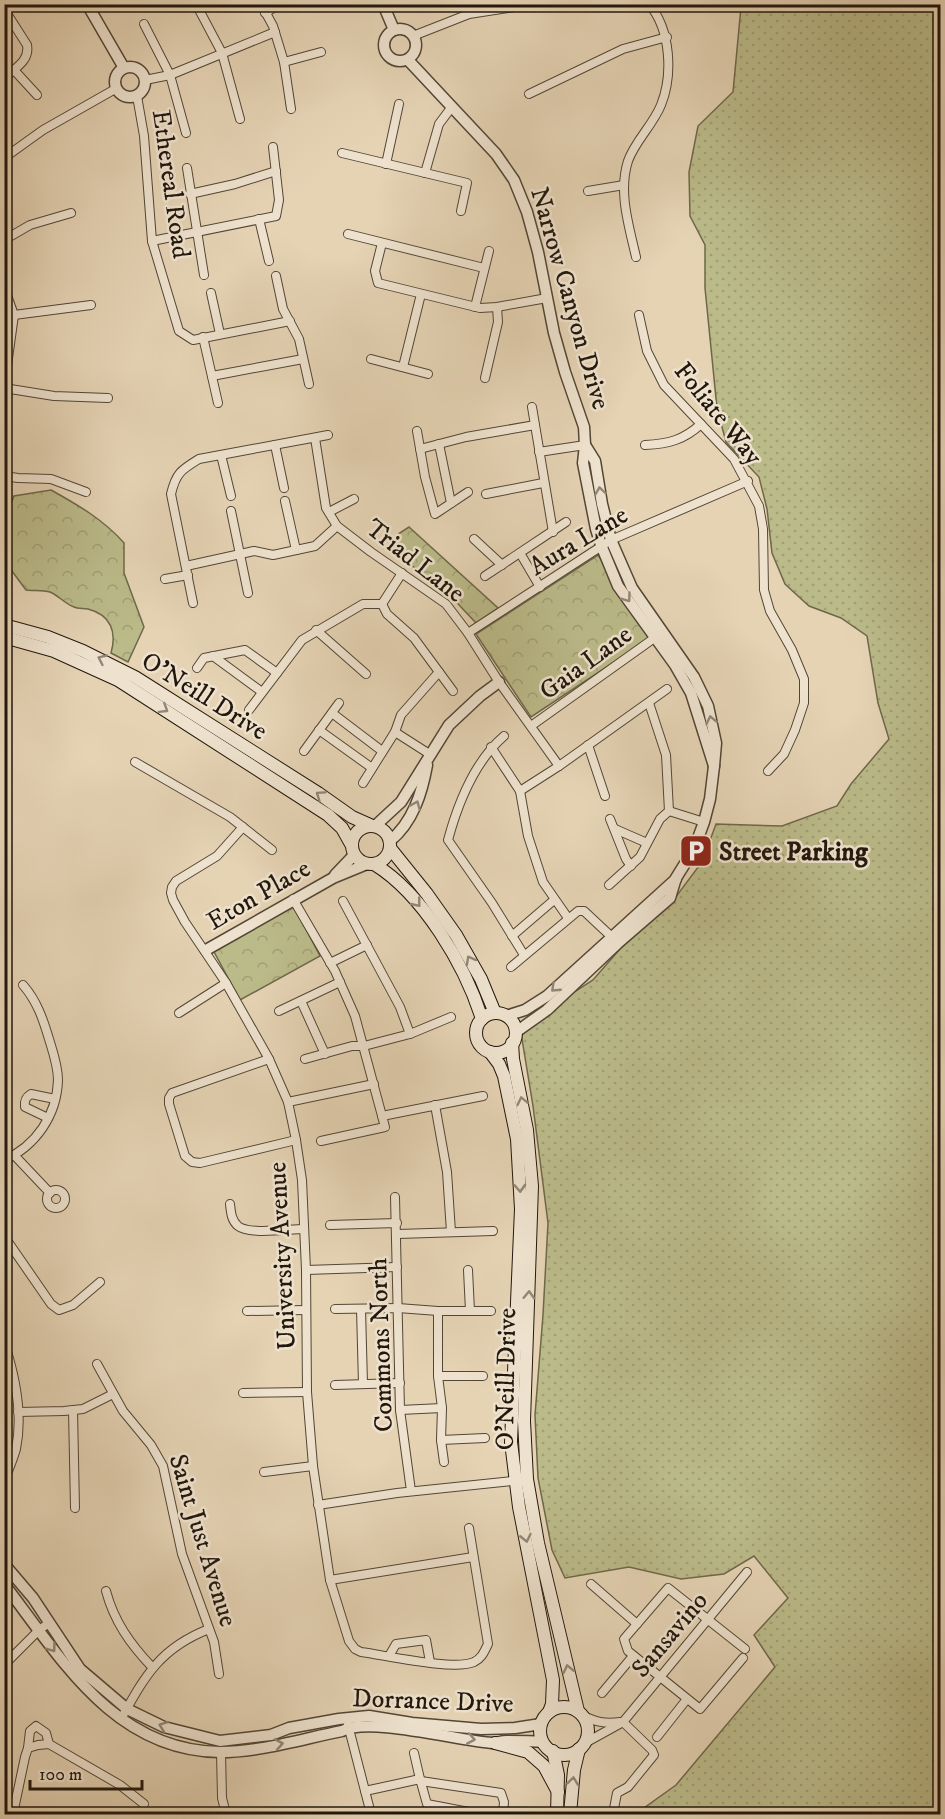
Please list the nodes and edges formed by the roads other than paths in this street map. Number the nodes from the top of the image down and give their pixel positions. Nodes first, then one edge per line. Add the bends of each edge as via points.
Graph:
1 (87, 4) edge
2 (196, 4) edge
3 (261, 4) edge
4 (280, 4) edge
5 (383, 4) edge
6 (534, 4) edge
7 (649, 4) edge
8 (4, 9) edge
9 (265, 13) junction
10 (144, 24) dead end
11 (394, 30) junction
12 (275, 32) junction
13 (413, 36) junction
14 (667, 37) junction
15 (321, 52) dead end
16 (222, 53) junction
17 (408, 60) junction
18 (284, 62) junction
19 (124, 68) junction
20 (14, 70) junction
21 (170, 75) junction
22 (4, 78) edge
23 (145, 80) junction
24 (117, 88) junction
25 (529, 94) dead end
26 (37, 95) dead end
27 (137, 96) junction
28 (399, 104) dead end
29 (452, 108) junction
30 (291, 109) dead end
31 (240, 119) dead end
32 (186, 133) dead end
33 (273, 147) dead end
34 (342, 153) dead end
35 (4, 158) edge
36 (386, 164) junction
37 (187, 168) dead end
38 (276, 171) junction
39 (424, 173) junction
40 (624, 186) junction
41 (588, 191) dead end
42 (190, 194) junction
43 (461, 211) dead end
44 (71, 213) dead end
45 (259, 219) junction
46 (196, 232) junction
47 (348, 234) dead end
48 (4, 240) edge
49 (152, 241) junction
50 (382, 243) junction
51 (489, 250) dead end
52 (636, 257) dead end
53 (269, 261) dead end
54 (484, 268) junction
55 (204, 275) dead end
56 (276, 276) dead end
57 (4, 287) edge
58 (211, 293) dead end
59 (421, 294) junction
60 (547, 298) junction
61 (91, 305) dead end
62 (475, 307) junction
63 (497, 307) junction
64 (14, 315) junction
65 (639, 315) dead end
66 (290, 321) junction
67 (220, 334) junction
68 (203, 337) junction
69 (303, 359) junction
70 (371, 359) dead end
71 (403, 367) junction
72 (428, 374) dead end
73 (212, 376) junction
74 (485, 378) dead end
75 (309, 384) dead end
76 (4, 387) edge
77 (108, 398) dead end
78 (218, 404) dead end
79 (532, 407) dead end
80 (701, 424) junction
81 (535, 425) junction
82 (417, 431) dead end
83 (328, 435) dead end
84 (315, 438) junction
85 (439, 444) junction
86 (275, 445) junction
87 (645, 445) dead end
88 (585, 446) junction
89 (420, 449) junction
90 (539, 452) junction
91 (221, 455) junction
92 (4, 476) edge
93 (748, 481) junction
94 (543, 483) junction
95 (284, 488) dead end
96 (86, 492) dead end
97 (468, 492) dead end
98 (486, 494) dead end
99 (231, 496) dead end
100 (354, 499) dead end
101 (285, 501) dead end
102 (451, 503) junction
103 (231, 511) dead end
104 (329, 512) junction
105 (566, 522) dead end
106 (337, 526) junction
107 (553, 532) junction
108 (474, 539) dead end
109 (606, 542) junction
110 (296, 550) junction
111 (240, 553) junction
112 (520, 553) junction
113 (502, 565) junction
114 (187, 570) junction
115 (402, 573) junction
116 (485, 576) dead end
117 (165, 579) dead end
118 (540, 587) junction
119 (248, 593) dead end
120 (193, 603) dead end
121 (382, 604) junction
122 (4, 625) edge
123 (316, 630) junction
124 (468, 633) junction
125 (659, 634) junction
126 (4, 637) edge
127 (213, 656) junction
128 (197, 668) dead end
129 (439, 672) junction
130 (276, 673) junction
131 (366, 674) dead end
132 (499, 682) junction
133 (667, 689) dead end
134 (453, 691) dead end
135 (262, 692) junction
136 (339, 703) dead end
137 (649, 703) junction
138 (249, 710) dead end
139 (332, 713) junction
140 (531, 726) junction
141 (319, 730) junction
142 (395, 732) junction
143 (504, 736) dead end
144 (588, 745) junction
145 (491, 747) junction
146 (304, 751) dead end
147 (382, 751) junction
148 (429, 758) junction
149 (135, 762) dead end
150 (559, 766) junction
151 (372, 768) junction
152 (768, 771) dead end
153 (363, 783) dead end
154 (520, 791) junction
155 (605, 796) dead end
156 (669, 811) junction
157 (610, 819) dead end
158 (704, 822) junction
159 (373, 825) junction
160 (243, 827) junction
161 (615, 829) junction
162 (647, 843) junction
163 (390, 845) junction
164 (273, 850) dead end
165 (353, 850) junction
166 (371, 864) junction
167 (631, 866) junction
168 (333, 878) junction
169 (609, 885) dead end
170 (293, 899) junction
171 (555, 900) junction
172 (343, 901) dead end
173 (568, 918) junction
174 (512, 936) junction
175 (615, 940) junction
176 (367, 945) junction
177 (206, 950) junction
178 (524, 955) junction
179 (330, 963) junction
180 (511, 967) dead end
181 (340, 982) junction
182 (226, 983) junction
183 (23, 985) dead end
184 (301, 1001) junction
185 (279, 1011) dead end
186 (179, 1013) dead end
187 (501, 1014) junction
188 (451, 1017) dead end
189 (482, 1019) junction
190 (410, 1034) junction
191 (514, 1038) junction
192 (364, 1046) junction
193 (490, 1052) junction
194 (325, 1054) junction
195 (269, 1059) junction
196 (305, 1059) dead end
197 (374, 1084) junction
198 (483, 1096) dead end
199 (55, 1099) junction
200 (288, 1102) junction
201 (435, 1106) junction
202 (382, 1116) junction
203 (48, 1118) junction
204 (296, 1140) junction
205 (321, 1141) dead end
206 (15, 1155) junction
207 (4, 1160) edge
208 (50, 1193) dead end
209 (395, 1197) dead end
210 (230, 1204) dead end
211 (398, 1223) junction
212 (330, 1225) dead end
213 (304, 1229) junction
214 (493, 1231) dead end
215 (451, 1232) junction
216 (398, 1234) junction
217 (4, 1236) edge
218 (397, 1267) junction
219 (306, 1270) junction
220 (468, 1270) dead end
221 (100, 1282) dead end
222 (398, 1308) junction
223 (335, 1309) dead end
224 (361, 1309) junction
225 (306, 1310) junction
226 (247, 1311) dead end
227 (438, 1311) junction
228 (470, 1311) junction
229 (491, 1311) dead end
230 (4, 1342) edge
231 (6, 1352) edge
232 (97, 1364) dead end
233 (438, 1376) junction
234 (483, 1376) dead end
235 (400, 1383) junction
236 (363, 1384) junction
237 (335, 1385) dead end
238 (307, 1392) junction
239 (243, 1393) dead end
240 (113, 1394) junction
241 (441, 1408) junction
242 (73, 1410) junction
243 (400, 1410) junction
244 (18, 1412) junction
245 (485, 1438) dead end
246 (441, 1440) junction
247 (444, 1462) dead end
248 (313, 1466) junction
249 (264, 1472) dead end
250 (5, 1476) edge
251 (521, 1480) junction
252 (411, 1491) junction
253 (318, 1505) junction
254 (75, 1508) dead end
255 (469, 1528) dead end
256 (473, 1557) junction
257 (4, 1564) edge
258 (747, 1572) dead end
259 (330, 1580) junction
260 (4, 1584) edge
261 (591, 1584) dead end
262 (106, 1591) dead end
263 (708, 1620) junction
264 (49, 1623) junction
265 (637, 1624) junction
266 (209, 1629) junction
267 (39, 1630) junction
268 (389, 1656) junction
269 (633, 1656) junction
270 (430, 1662) junction
271 (4, 1665) edge
272 (153, 1667) junction
273 (219, 1674) dead end
274 (660, 1678) junction
275 (602, 1693) dead end
276 (687, 1699) junction
277 (549, 1712) junction
278 (580, 1713) junction
279 (124, 1714) junction
280 (623, 1722) junction
281 (348, 1723) junction
282 (541, 1724) junction
283 (657, 1737) dead end
284 (543, 1742) junction
285 (495, 1743) junction
286 (50, 1744) junction
287 (221, 1746) junction
288 (582, 1746) junction
289 (28, 1749) junction
290 (553, 1751) junction
291 (414, 1754) dead end
292 (421, 1780) junction
293 (365, 1791) junction
294 (558, 1792) junction
295 (144, 1804) dead end
296 (13, 1815) edge
297 (226, 1815) edge
298 (371, 1815) edge
299 (479, 1815) edge
300 (503, 1815) edge
301 (557, 1815) edge
302 (570, 1815) edge
303 (613, 1815) edge

1 - 19 street
2 - 16 street
3 - 9 street
4 - 9 street
5 - 11 street
6 - 13 street via 469,14
7 - 14 street
8 - 20 street via 28,50 24,61
9 - 12 street
10 - 21 street
11 - 13 street via 405,30
11 - 17 street, Narrow Canyon Drive via 386,36 384,52 392,60
12 - 16 street
12 - 18 street
13 - 17 street via 416,46
14 - 25 street via 623,48
14 - 40 street via 668,69 661,105 628,161
15 - 18 street
16 - 21 street
16 - 31 street
17 - 29 street, Narrow Canyon Drive
18 - 30 street
19 - 23 street, Ethereal Road via 137,69
19 - 24 street, Ethereal Road via 117,75
20 - 22 street
20 - 26 street
21 - 23 street
21 - 32 street
23 - 27 street, Ethereal Road
24 - 27 street, Ethereal Road via 123,95
24 - 35 street via 43,130
27 - 49 street, Ethereal Road
28 - 36 street
29 - 39 street via 439,124
29 - 60 street, Narrow Canyon Drive via 496,154 514,180 527,212
33 - 38 street
34 - 36 street
36 - 39 street
37 - 42 street
38 - 42 street
38 - 45 street via 276,216
39 - 43 street via 467,183
40 - 41 street
40 - 52 street
42 - 46 street
44 - 48 street via 30,225
45 - 46 street
45 - 53 street
46 - 49 street
46 - 55 street
47 - 50 street
49 - 68 street, Ethereal Road via 179,331 193,340
50 - 54 street
50 - 59 street via 375,271 378,284
51 - 54 street
54 - 62 street
56 - 66 street via 283,309
57 - 64 street
58 - 67 street
59 - 62 street
59 - 71 street
60 - 63 street
60 - 88 street, Narrow Canyon Drive via 565,372 584,427
61 - 64 street
62 - 63 street
63 - 74 street via 498,322
64 - 76 street
65 - 80 street, Foliate Way via 647,351 664,385
66 - 67 street
66 - 69 street
67 - 68 street
68 - 73 street
69 - 73 street
69 - 75 street
70 - 71 street
71 - 72 street
73 - 78 street
76 - 77 street via 54,396
79 - 81 street
80 - 87 street via 679,440
80 - 93 street, Foliate Way via 734,459
81 - 85 street
81 - 90 street
82 - 89 street
83 - 84 street
84 - 86 street
84 - 104 street, Triad Lane
85 - 89 street
85 - 102 street
86 - 91 street
86 - 95 street
88 - 90 street
88 - 109 street, Narrow Canyon Drive via 583,463 596,529
89 - 102 street via 435,514
90 - 94 street
91 - 99 street
91 - 114 street via 199,459 183,469 171,494
92 - 96 street via 51,479
93 - 109 street, Aura Lane
93 - 152 street, Foliate Way via 759,506 763,529 764,590 770,612 804,680 804,703 795,730 784,754
94 - 98 street
94 - 107 street
97 - 102 street
100 - 104 street
101 - 110 street
103 - 111 street
104 - 106 street, Triad Lane
105 - 107 street
106 - 110 street via 315,546
106 - 115 street, Triad Lane
107 - 112 street
108 - 113 street
109 - 118 street, Aura Lane
109 - 125 street, Narrow Canyon Drive via 618,586
110 - 111 street via 273,555
111 - 114 street
111 - 119 street
112 - 113 street
112 - 118 street
113 - 116 street
114 - 117 street
114 - 120 street
115 - 121 street
115 - 124 street, Triad Lane via 446,604
118 - 124 street, Aura Lane
121 - 123 street via 363,604
121 - 129 street
159 -> 122 main road, O'Neill Drive via 352,817 135,676 74,647
123 - 130 street via 302,639
123 - 131 street
124 - 132 street, Triad Lane
125 - 140 street, Gaia Lane
125 - 158 street, Narrow Canyon Drive via 694,677 708,706 716,743
126 -> 165 main road, O'Neill Drive via 54,651 117,680 328,815 342,828
127 - 128 street via 204,658
127 - 130 street via 245,650
127 - 135 street
129 - 134 street
129 - 142 street via 401,715
130 - 135 street
132 - 140 street, Triad Lane
132 - 148 street via 449,725
133 - 137 street
135 - 138 street
136 - 139 street
137 - 144 street
137 - 156 street via 666,755
139 - 141 street
139 - 147 street
140 - 150 street, Triad Lane
141 - 146 street
141 - 151 street
142 - 147 street
142 - 148 street
143 - 145 street
144 - 150 street
144 - 155 street
145 - 154 street
145 - 174 street via 471,780 448,840
147 - 151 street
148 - 159 street via 401,802
163 -> 148 street via 414,811
149 - 160 street
150 - 154 street
151 - 153 street
154 - 171 street via 528,836 543,882
156 - 158 street
156 - 162 street
157 - 161 street
158 - 175 street, Narrow Canyon Drive via 694,849 676,878
159 - 163 main road, O'Neill Drive via 385,831
159 - 165 main road via 356,832
160 - 164 street
160 - 177 street, University Avenue via 217,856 172,887 173,900
161 - 162 street
161 - 167 street
162 - 167 street
163 - 166 main road via 385,859
187 -> 163 main road, O'Neill Drive via 456,935
165 - 166 main road, O'Neill Drive
165 - 168 street, Eton Place
166 - 168 street, Eton Place
166 -> 189 main road, O'Neill Drive via 390,874 408,892 443,938
167 - 169 street
168 - 170 street, Eton Place
170 - 177 street, Eton Place
170 - 179 street
171 - 173 street
171 - 174 street
172 - 176 street
173 - 175 street via 584,911
173 - 178 street
174 - 178 street
175 -> 187 street, Narrow Canyon Drive via 541,1000 525,1010
175 - 191 street, Narrow Canyon Drive via 548,1010
176 - 179 street
176 - 190 street
177 - 182 street, University Avenue
178 - 180 street
179 - 181 street
181 - 184 street
181 - 192 street
182 - 186 street
182 - 195 street, University Avenue
183 - 199 street via 38,1007 56,1061
184 - 185 street
184 - 194 street
187 - 189 main road
187 - 191 main road, O'Neill Drive via 514,1026
188 - 190 street
189 - 193 main road, O'Neill Drive via 476,1037
190 - 192 street
191 - 193 main road via 502,1051
251 -> 191 main road, O'Neill Drive via 532,1186 527,1130 513,1059
192 - 194 street
192 - 197 street
193 -> 251 main road, O'Neill Drive via 506,1083 518,1151 521,1209 511,1442
194 - 196 street
195 - 200 street, University Avenue
195 - 204 street via 172,1093 169,1104 185,1156 200,1162
197 - 200 street
197 - 202 street
198 - 201 street
199 - 203 street
199 - 203 street via 32,1094 24,1102 25,1107
200 - 204 street, University Avenue
201 - 202 street
201 - 215 street via 447,1172
202 - 205 street via 385,1127
203 - 206 street via 34,1140
204 - 213 street, University Avenue
206 - 207 street
206 - 208 street
209 - 211 street, Commons North
210 - 213 street via 231,1216 248,1231
211 - 212 street
211 - 216 street, Commons North
213 - 219 street, University Avenue
214 - 215 street
215 - 216 street
216 - 218 street, Commons North
217 - 221 street via 59,1310 73,1305
218 - 219 street
218 - 222 street, Commons North
219 - 225 street, University Avenue
220 - 228 street
222 - 224 street
222 - 227 street
222 - 235 street, Commons North
223 - 224 street
224 - 236 street
225 - 226 street
225 - 238 street, University Avenue
227 - 228 street
227 - 233 street
228 - 229 street
230 - 231 street
231 - 244 street
232 - 240 street, Saint Just Avenue
233 - 234 street
233 - 241 street
235 - 236 street
235 - 243 street, Commons North
236 - 237 street
238 - 239 street
238 - 248 street, University Avenue
240 - 242 street
240 - 266 street, Saint Just Avenue via 163,1466 179,1543
241 - 243 street
241 - 246 street
242 - 244 street
242 - 254 street
243 - 252 street, Commons North
244 - 250 street via 16,1448
245 - 246 street
246 - 247 street
248 - 249 street
248 - 253 street, University Avenue
251 - 252 street
251 -> 277 main road, O'Neill Drive via 553,1680
278 -> 251 main road, O'Neill Drive
252 - 253 street
253 - 259 street, University Avenue
255 - 256 street
256 - 259 street
256 - 270 street via 488,1644 481,1658 471,1664
257 - 264 street, Dorrance Drive
258 - 263 street, Sansavino
259 - 268 street, University Avenue via 355,1649
260 - 267 street, Dorrance Drive
261 - 265 street
262 - 272 street via 128,1640
263 - 265 street via 668,1588
263 - 274 street, Sansavino
263 - 276 street via 744,1653 700,1709
264 - 267 street
264 - 279 street, Dorrance Drive via 81,1669
265 - 269 street via 624,1639
266 - 272 street via 191,1636
266 - 273 street, Saint Just Avenue
267 - 271 street
267 -> 279 street, Dorrance Drive via 86,1690
268 - 270 street
268 - 270 street via 396,1644 426,1640
269 - 274 street
269 - 275 street
272 - 279 street
274 - 276 street
274 - 280 street, Sansavino
276 - 283 street
277 - 278 main road via 562,1708
277 - 282 main road, O'Neill Drive
278 - 280 street via 594,1721
278 - 288 main road, O'Neill Drive via 588,1728
279 - 287 street, Dorrance Drive
280 - 288 street
280 - 303 street via 654,1755 628,1787 617,1793
281 - 282 street, Dorrance Drive via 369,1716 481,1729
281 -> 285 street, Dorrance Drive
281 - 287 street, Dorrance Drive via 289,1728
281 - 293 street
282 - 284 main road
284 - 285 street, Dorrance Drive
284 - 290 main road
285 - 294 main road via 528,1752 544,1766
286 - 289 street
286 - 289 street via 46,1732 36,1726 30,1731
286 - 295 street via 120,1785
287 - 297 street
288 - 290 main road via 566,1754
302 -> 288 main road, O'Neill Drive via 574,1770
289 - 296 street
290 - 294 main road
291 - 292 street
292 - 293 street
292 - 299 street via 427,1804
292 - 300 street via 501,1793
293 - 298 street
294 - 301 main road

